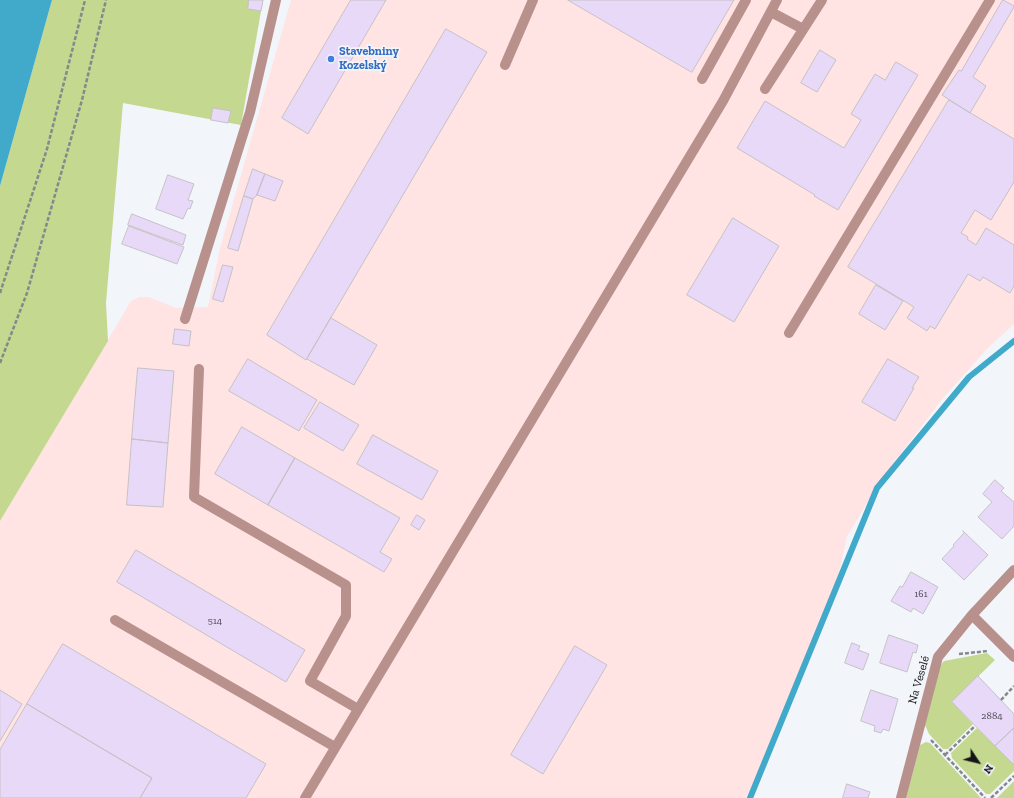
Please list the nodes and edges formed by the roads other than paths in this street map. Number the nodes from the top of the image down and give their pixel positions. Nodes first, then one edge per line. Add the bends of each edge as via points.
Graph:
1 (276, 0) edge
2 (533, 0) edge
3 (746, 0) edge
4 (777, 0) edge
5 (822, 0) edge
6 (990, 0) edge
7 (771, 12) junction
8 (803, 29) junction
9 (505, 65) dead end
10 (702, 79) dead end
11 (765, 89) dead end
12 (185, 319) dead end
13 (789, 333) dead end
14 (198, 369) dead end
15 (1014, 570) edge
16 (972, 615) junction
17 (115, 620) dead end
18 (1014, 657) edge
19 (358, 709) junction
20 (336, 747) junction
21 (305, 798) edge
22 (901, 798) edge

1 - 12 street via 250,112
2 - 9 street
3 - 10 street
4 - 7 street
5 - 8 street
6 - 13 street
7 - 8 street
7 - 19 street via 722,101
8 - 11 street
14 - 19 street via 194,497 346,585 346,616 310,681
15 - 16 street, Na Veselé
16 - 18 street
16 - 22 street, Na Veselé via 938,657
17 - 20 street
19 - 20 street
20 - 21 street

